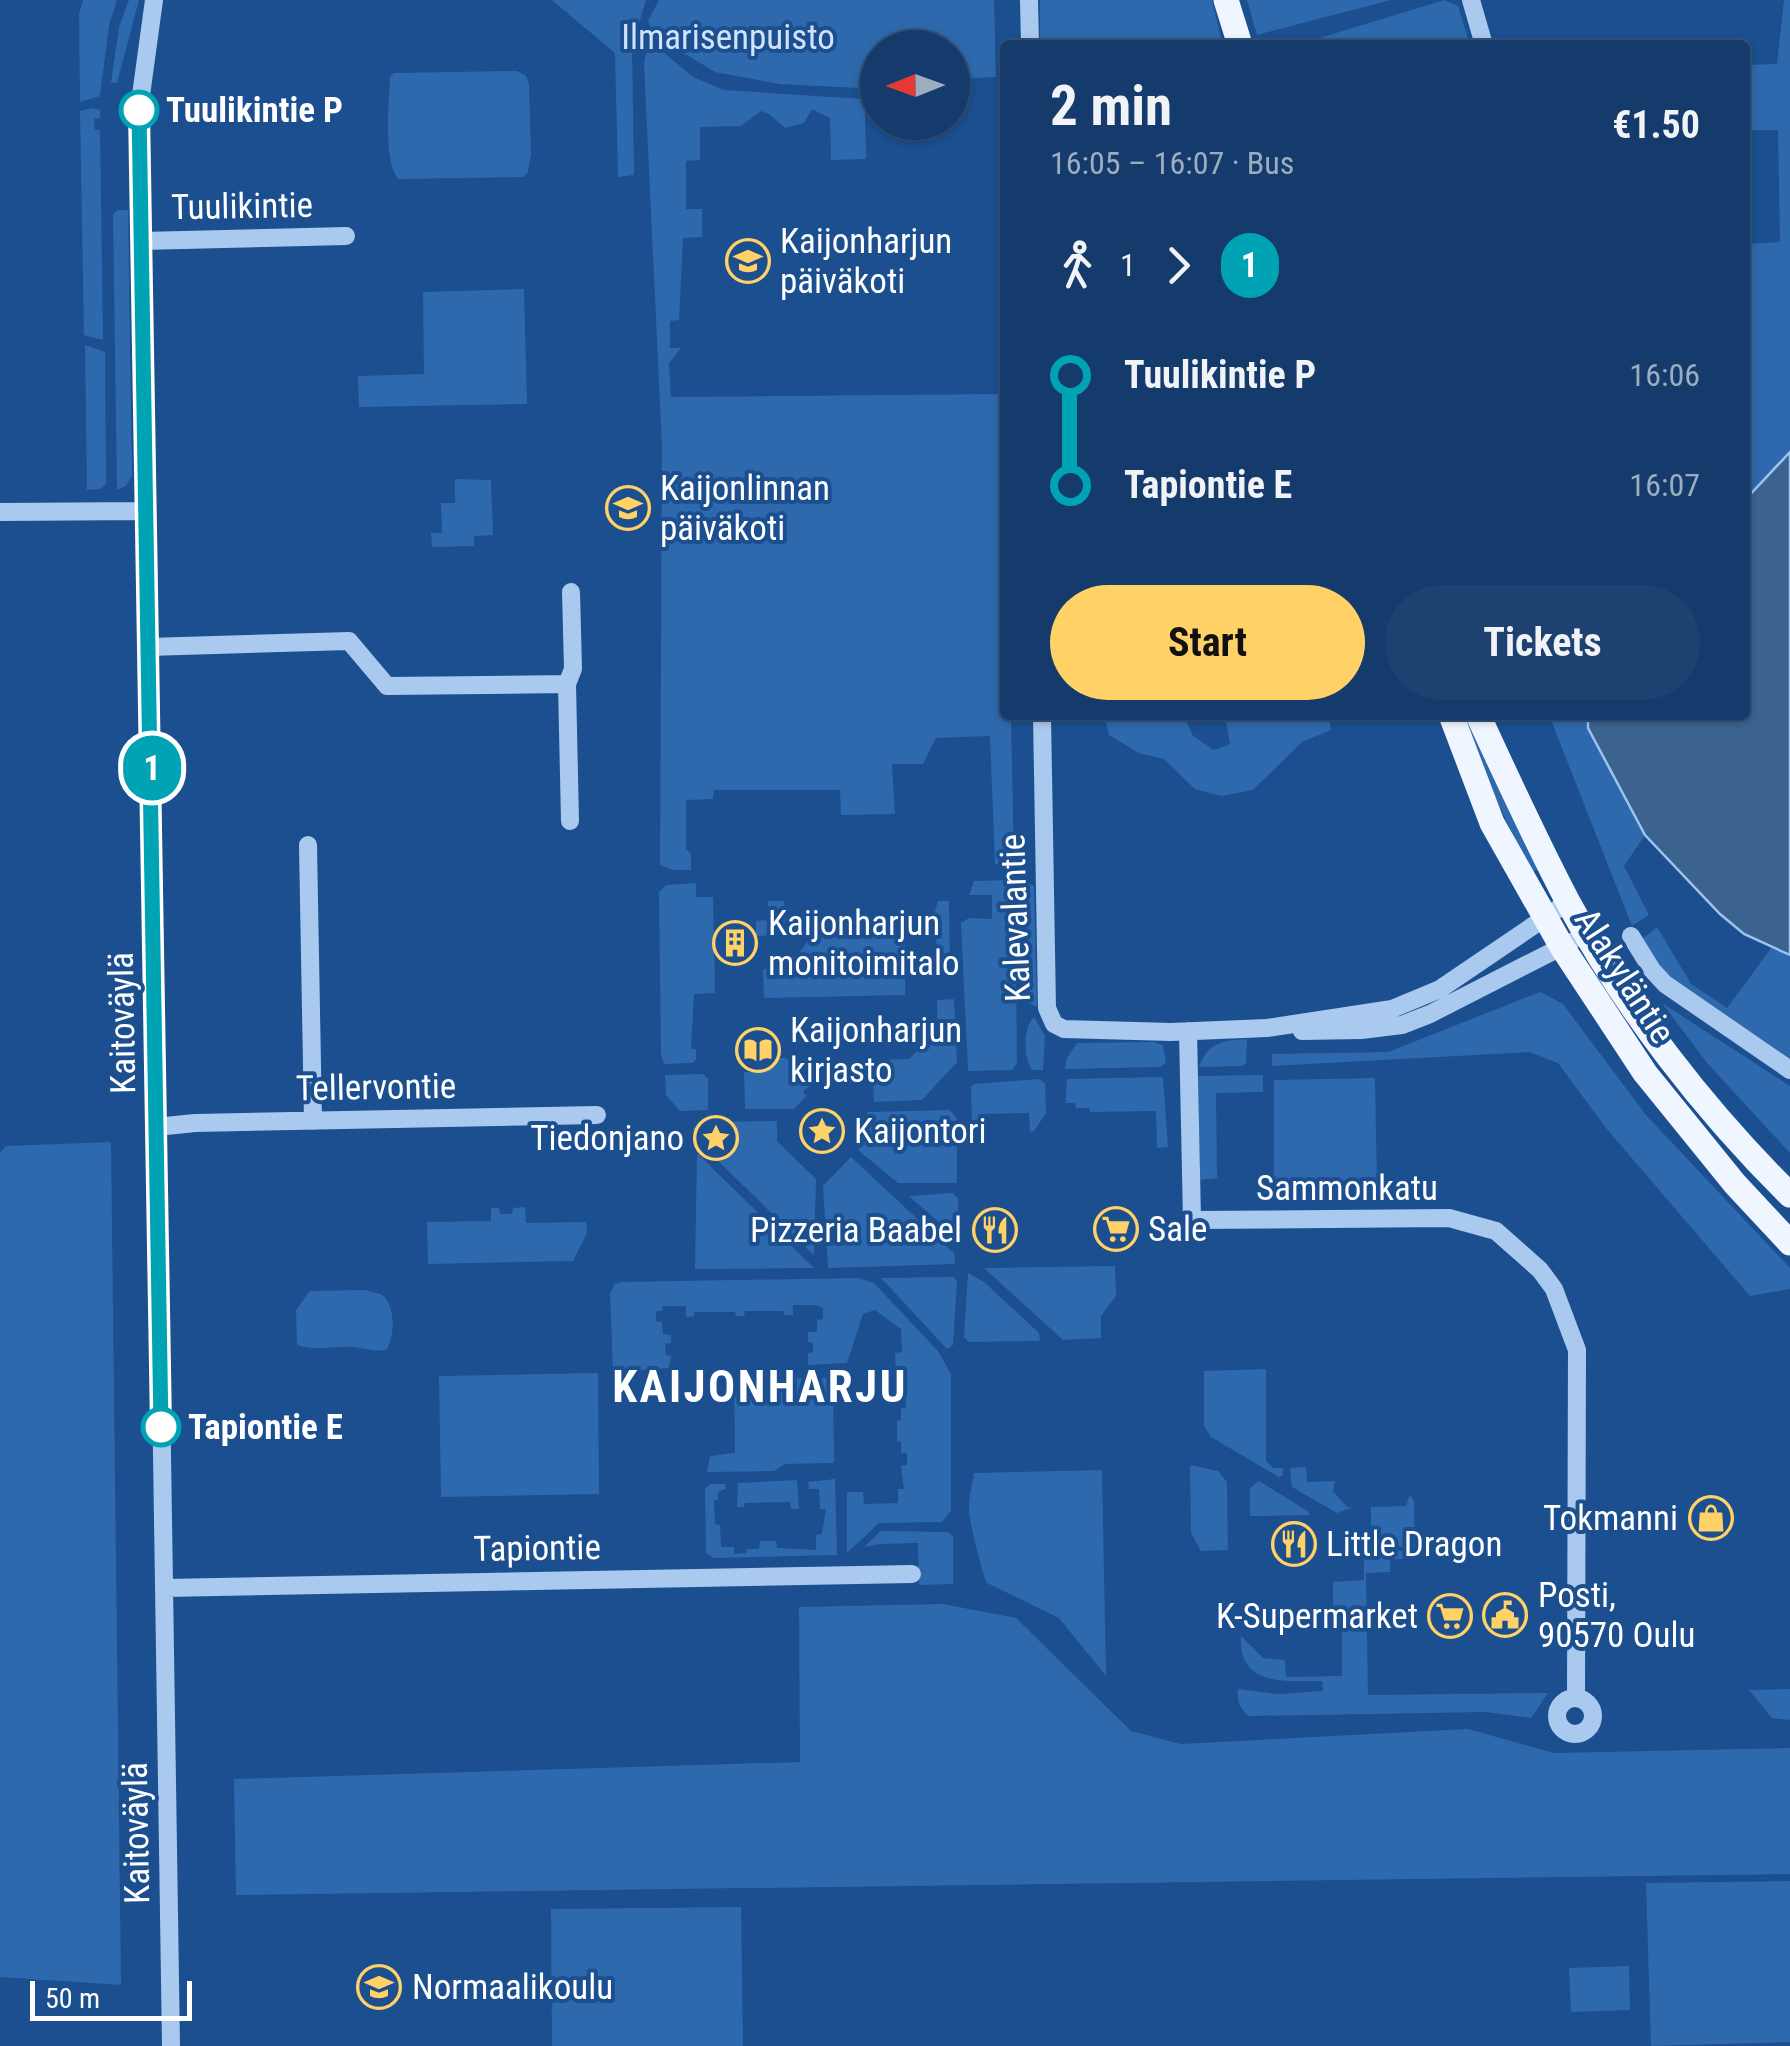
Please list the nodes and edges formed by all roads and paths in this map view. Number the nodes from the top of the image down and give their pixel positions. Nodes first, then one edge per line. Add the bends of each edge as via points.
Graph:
1 (154, 0) edge
2 (1029, 0) edge
3 (1226, 0) edge
4 (1471, 0) edge
5 (1030, 40) edge
6 (1238, 40) edge
7 (1483, 40) edge
8 (346, 236) dead end
9 (140, 242) junction
10 (0, 512) edge
11 (145, 512) junction
12 (571, 592) dead end
13 (148, 647) junction
14 (567, 684) junction
15 (1042, 720) edge
16 (1454, 720) edge
17 (1480, 720) edge
18 (570, 820) dead end
19 (308, 845) dead end
20 (1568, 902) junction
21 (1544, 915) junction
22 (1586, 934) junction
23 (1630, 936) dead end
24 (1562, 947) junction
25 (1267, 1028) junction
26 (1188, 1031) junction
27 (1790, 1070) edge
28 (597, 1115) dead end
29 (313, 1121) junction
30 (156, 1127) junction
31 (1790, 1195) edge
32 (1790, 1242) edge
33 (912, 1574) dead end
34 (164, 1588) junction
35 (1576, 1697) dead end
36 (171, 2046) edge

1 - 9 street, Kaitoväylä via 139,110
2 - 5 street
3 - 6 main road
4 - 7 street
8 - 9 street, Tuulikintie
9 - 11 street, Kaitoväylä
10 - 11 street
11 - 13 street, Kaitoväylä
12 - 14 street via 573,668
13 - 14 street via 349,641 387,686
13 - 30 street, Kaitoväylä
14 - 18 street
15 - 26 street, Kalevalantie via 1048,1008 1054,1024
16 - 21 main road, Alakyläntie via 1492,823
17 - 20 main road, Alakyläntie
19 - 29 street
20 - 21 street, Kalevalantie
20 - 22 main road, Alakyläntie
21 - 24 main road, Alakyläntie
21 - 25 street, Kalevalantie via 1440,989 1392,1008
22 - 24 street, Kalevalantie
22 - 31 main road, Alakyläntie via 1664,1048
23 - 27 street via 1665,984
24 - 25 street, Kalevalantie via 1402,1025 1316,1033
24 - 32 main road, Alakyläntie via 1645,1073
25 - 26 street, Kalevalantie
26 - 35 street, Sammonkatu via 1192,1220 1449,1218 1496,1231 1554,1288 1577,1350
28 - 29 street, Tellervontie
29 - 30 street, Tellervontie
30 - 34 street, Kaitoväylä
33 - 34 street, Tapiontie
34 - 36 street, Kaitoväylä

